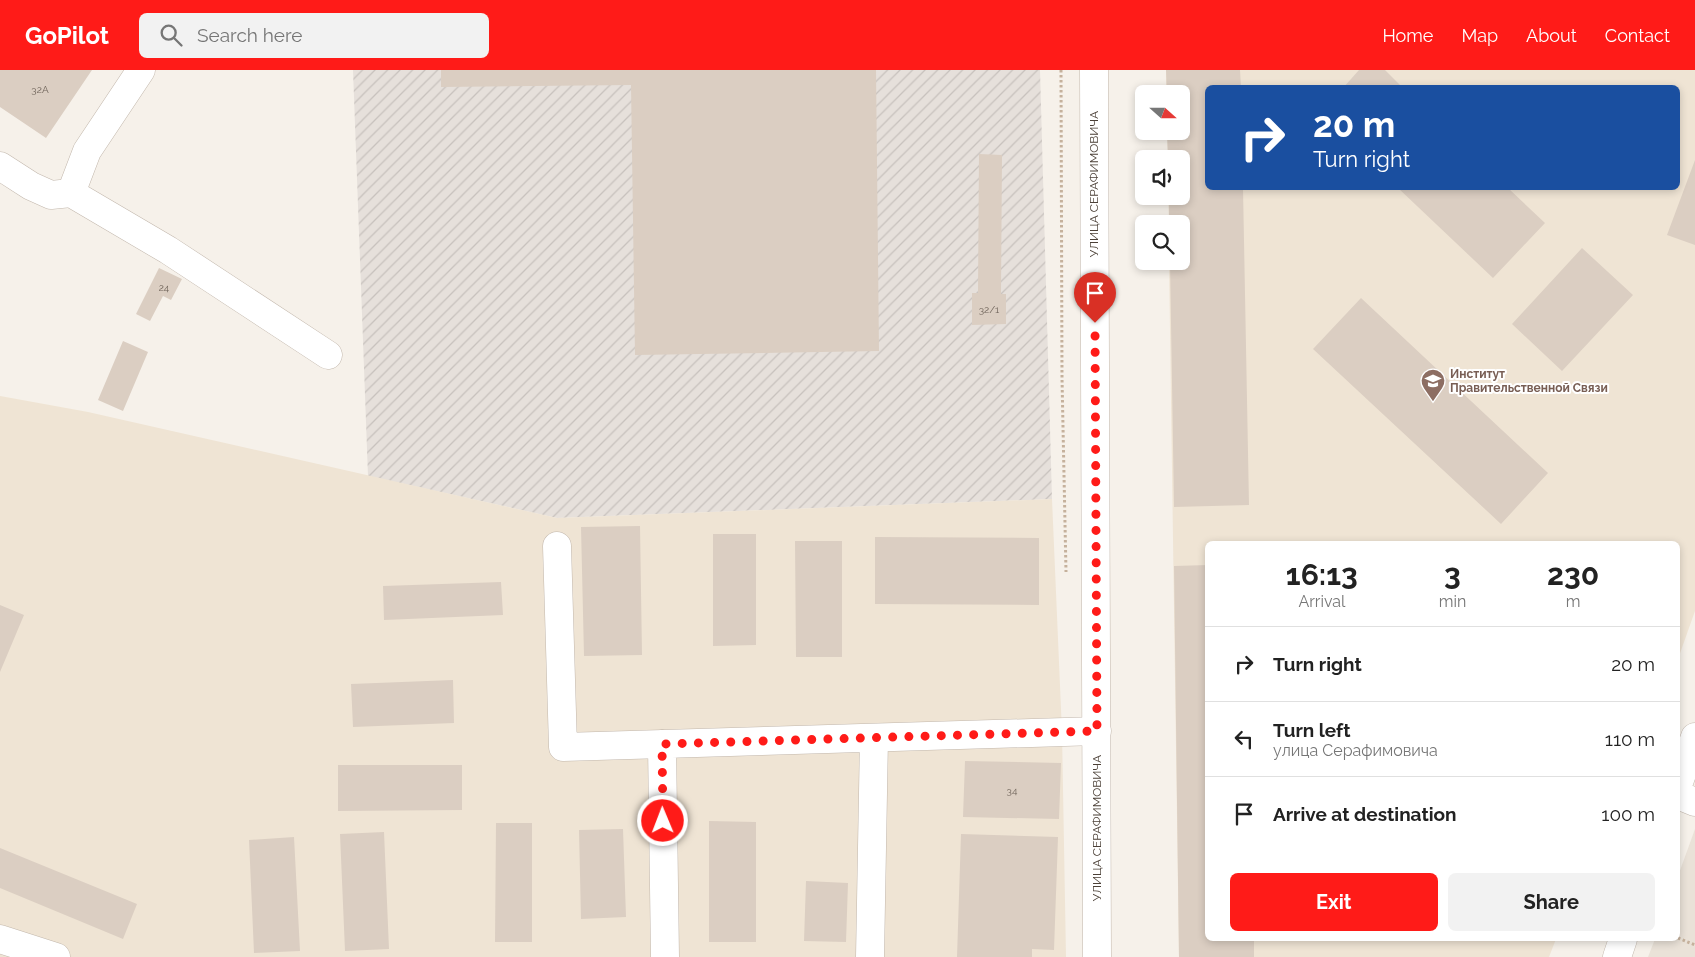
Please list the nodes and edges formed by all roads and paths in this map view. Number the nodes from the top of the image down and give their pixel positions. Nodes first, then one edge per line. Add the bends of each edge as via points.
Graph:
1 (141, 70) edge
2 (1061, 70) edge
3 (1094, 70) edge
4 (0, 166) edge
5 (71, 193) junction
6 (328, 355) dead end
7 (557, 546) dead end
8 (1066, 578) dead end
9 (1097, 731) junction
10 (1695, 737) edge
11 (874, 738) junction
12 (662, 744) junction
13 (1680, 780) edge
14 (1680, 796) edge
15 (1695, 802) edge
16 (0, 939) edge
17 (1680, 939) edge
18 (1622, 941) edge
19 (1695, 945) edge
20 (56, 957) edge
21 (665, 957) edge
22 (870, 957) edge
23 (1098, 957) edge
24 (1617, 957) edge

1 - 5 street via 87,151
2 - 8 path
3 - 9 street, УЛИЦА СЕРАФИМОВИЧА
4 - 5 street via 51,195
5 - 6 street via 168,250
7 - 12 street via 563,747
9 - 11 street
9 - 23 street, УЛИЦА СЕРАФИМОВИЧА
10 - 13 street
11 - 12 street
11 - 22 street
12 - 21 street
14 - 15 street
16 - 20 street
17 - 19 path
18 - 24 street

